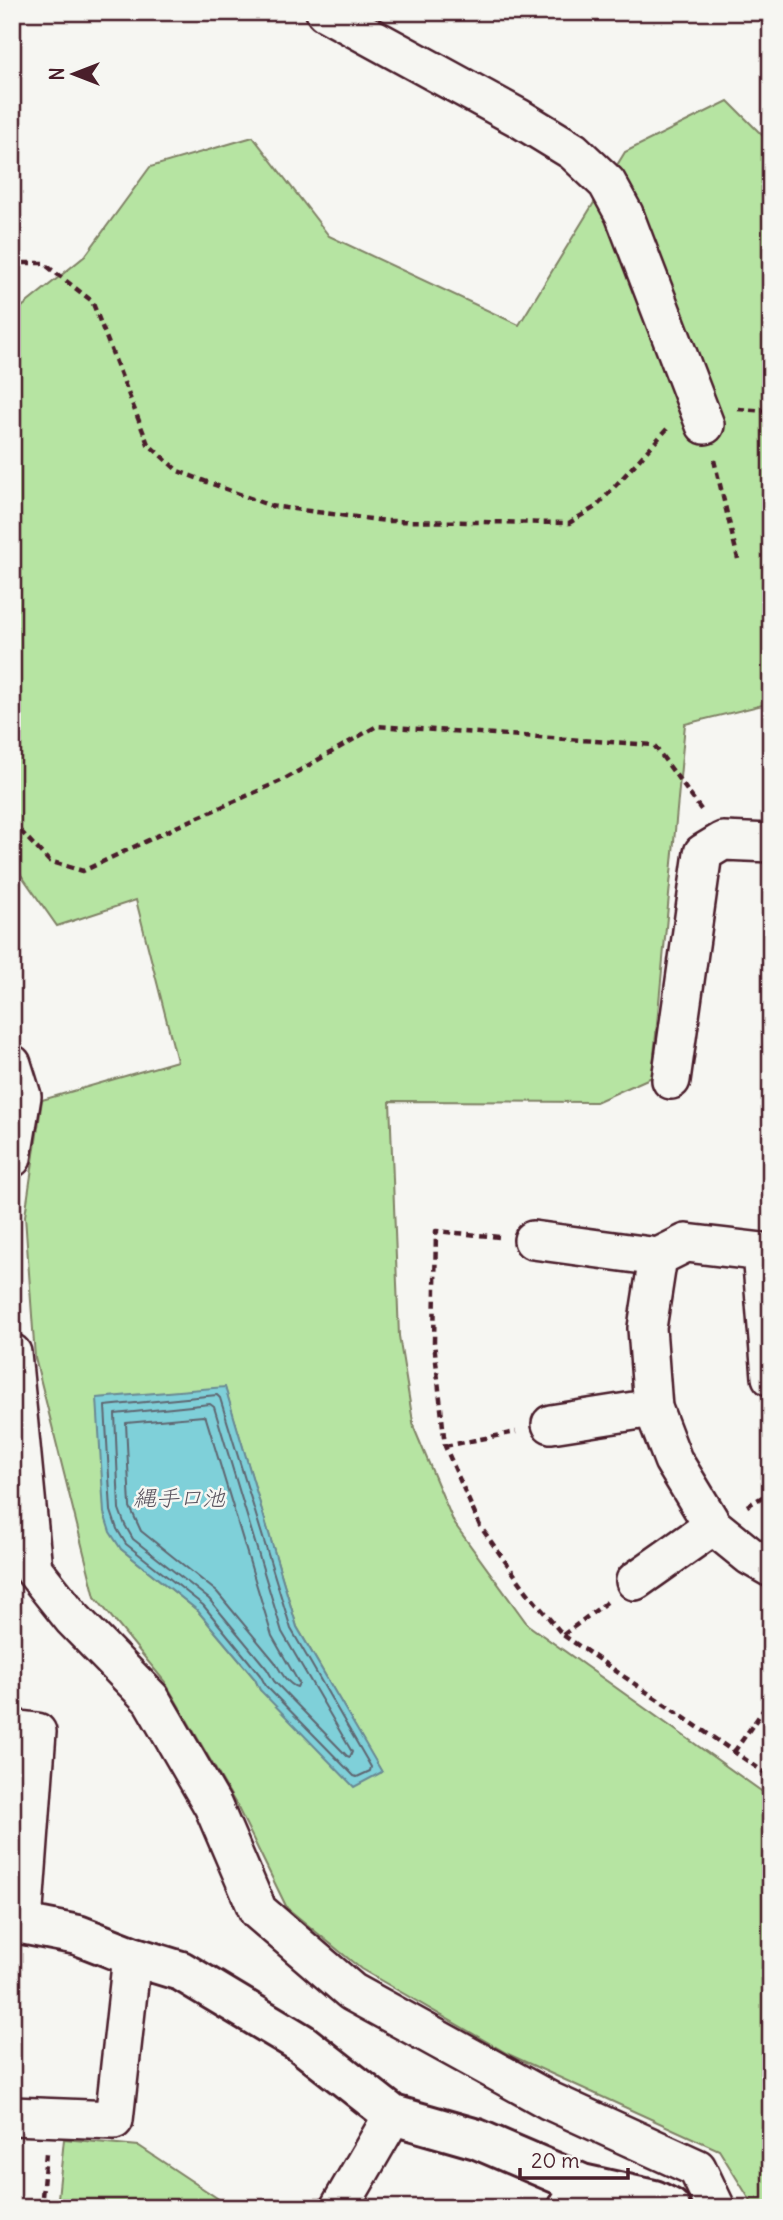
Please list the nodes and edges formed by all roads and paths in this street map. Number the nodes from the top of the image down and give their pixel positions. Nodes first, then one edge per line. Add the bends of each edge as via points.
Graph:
1 (326, 12) edge
2 (12, 263) edge
3 (700, 411) junction
4 (738, 559) dead end
5 (12, 822) edge
6 (723, 841) junction
7 (771, 843) edge
8 (12, 1064) edge
9 (671, 1080) dead end
10 (12, 1158) edge
11 (533, 1240) joint
12 (766, 1252) edge
13 (658, 1257) junction
14 (12, 1353) edge
15 (771, 1377) edge
16 (653, 1408) junction
17 (551, 1424) joint
18 (445, 1446) junction
19 (713, 1525) junction
20 (771, 1568) edge
21 (635, 1581) joint
22 (563, 1635) junction
23 (771, 1699) edge
24 (12, 1730) edge
25 (734, 1752) junction
26 (771, 1777) edge
27 (18, 1922) edge
28 (132, 1956) junction
29 (393, 2115) junction
30 (12, 2116) edge
31 (48, 2119) junction
32 (575, 2196) edge
33 (41, 2208) edge
34 (339, 2208) edge
35 (670, 2208) edge
36 (716, 2208) edge

1 - 3 street via 519,118 573,151 607,183 624,214
2 - 3 path via 43,263 92,301 148,444 177,471 271,506 386,521 569,523 597,506
3 - 4 path
5 - 6 path via 49,861 83,871 283,780 377,726 654,745
6 - 7 street
6 - 9 street via 703,853
8 - 10 street via 22,1096
11 - 13 street
11 - 18 path via 436,1231 434,1342
12 - 13 street via 685,1243
12 - 15 street
13 - 16 street via 647,1328
14 - 36 street via 33,1569 72,1618 151,1699 213,1806 258,1911 352,1992 550,2101 697,2168
16 - 17 street
16 - 19 street via 673,1460
17 - 18 path
18 - 22 path via 480,1525
19 - 20 street
19 - 21 street
21 - 22 path
22 - 25 path
23 - 25 path
24 - 27 street via 37,1732
25 - 26 path
27 - 28 street via 78,1935
28 - 29 street via 181,1970 301,2043
28 - 31 street via 114,2120
29 - 32 street via 477,2139
29 - 34 street
30 - 31 street
31 - 33 path
32 - 35 street via 654,2200

